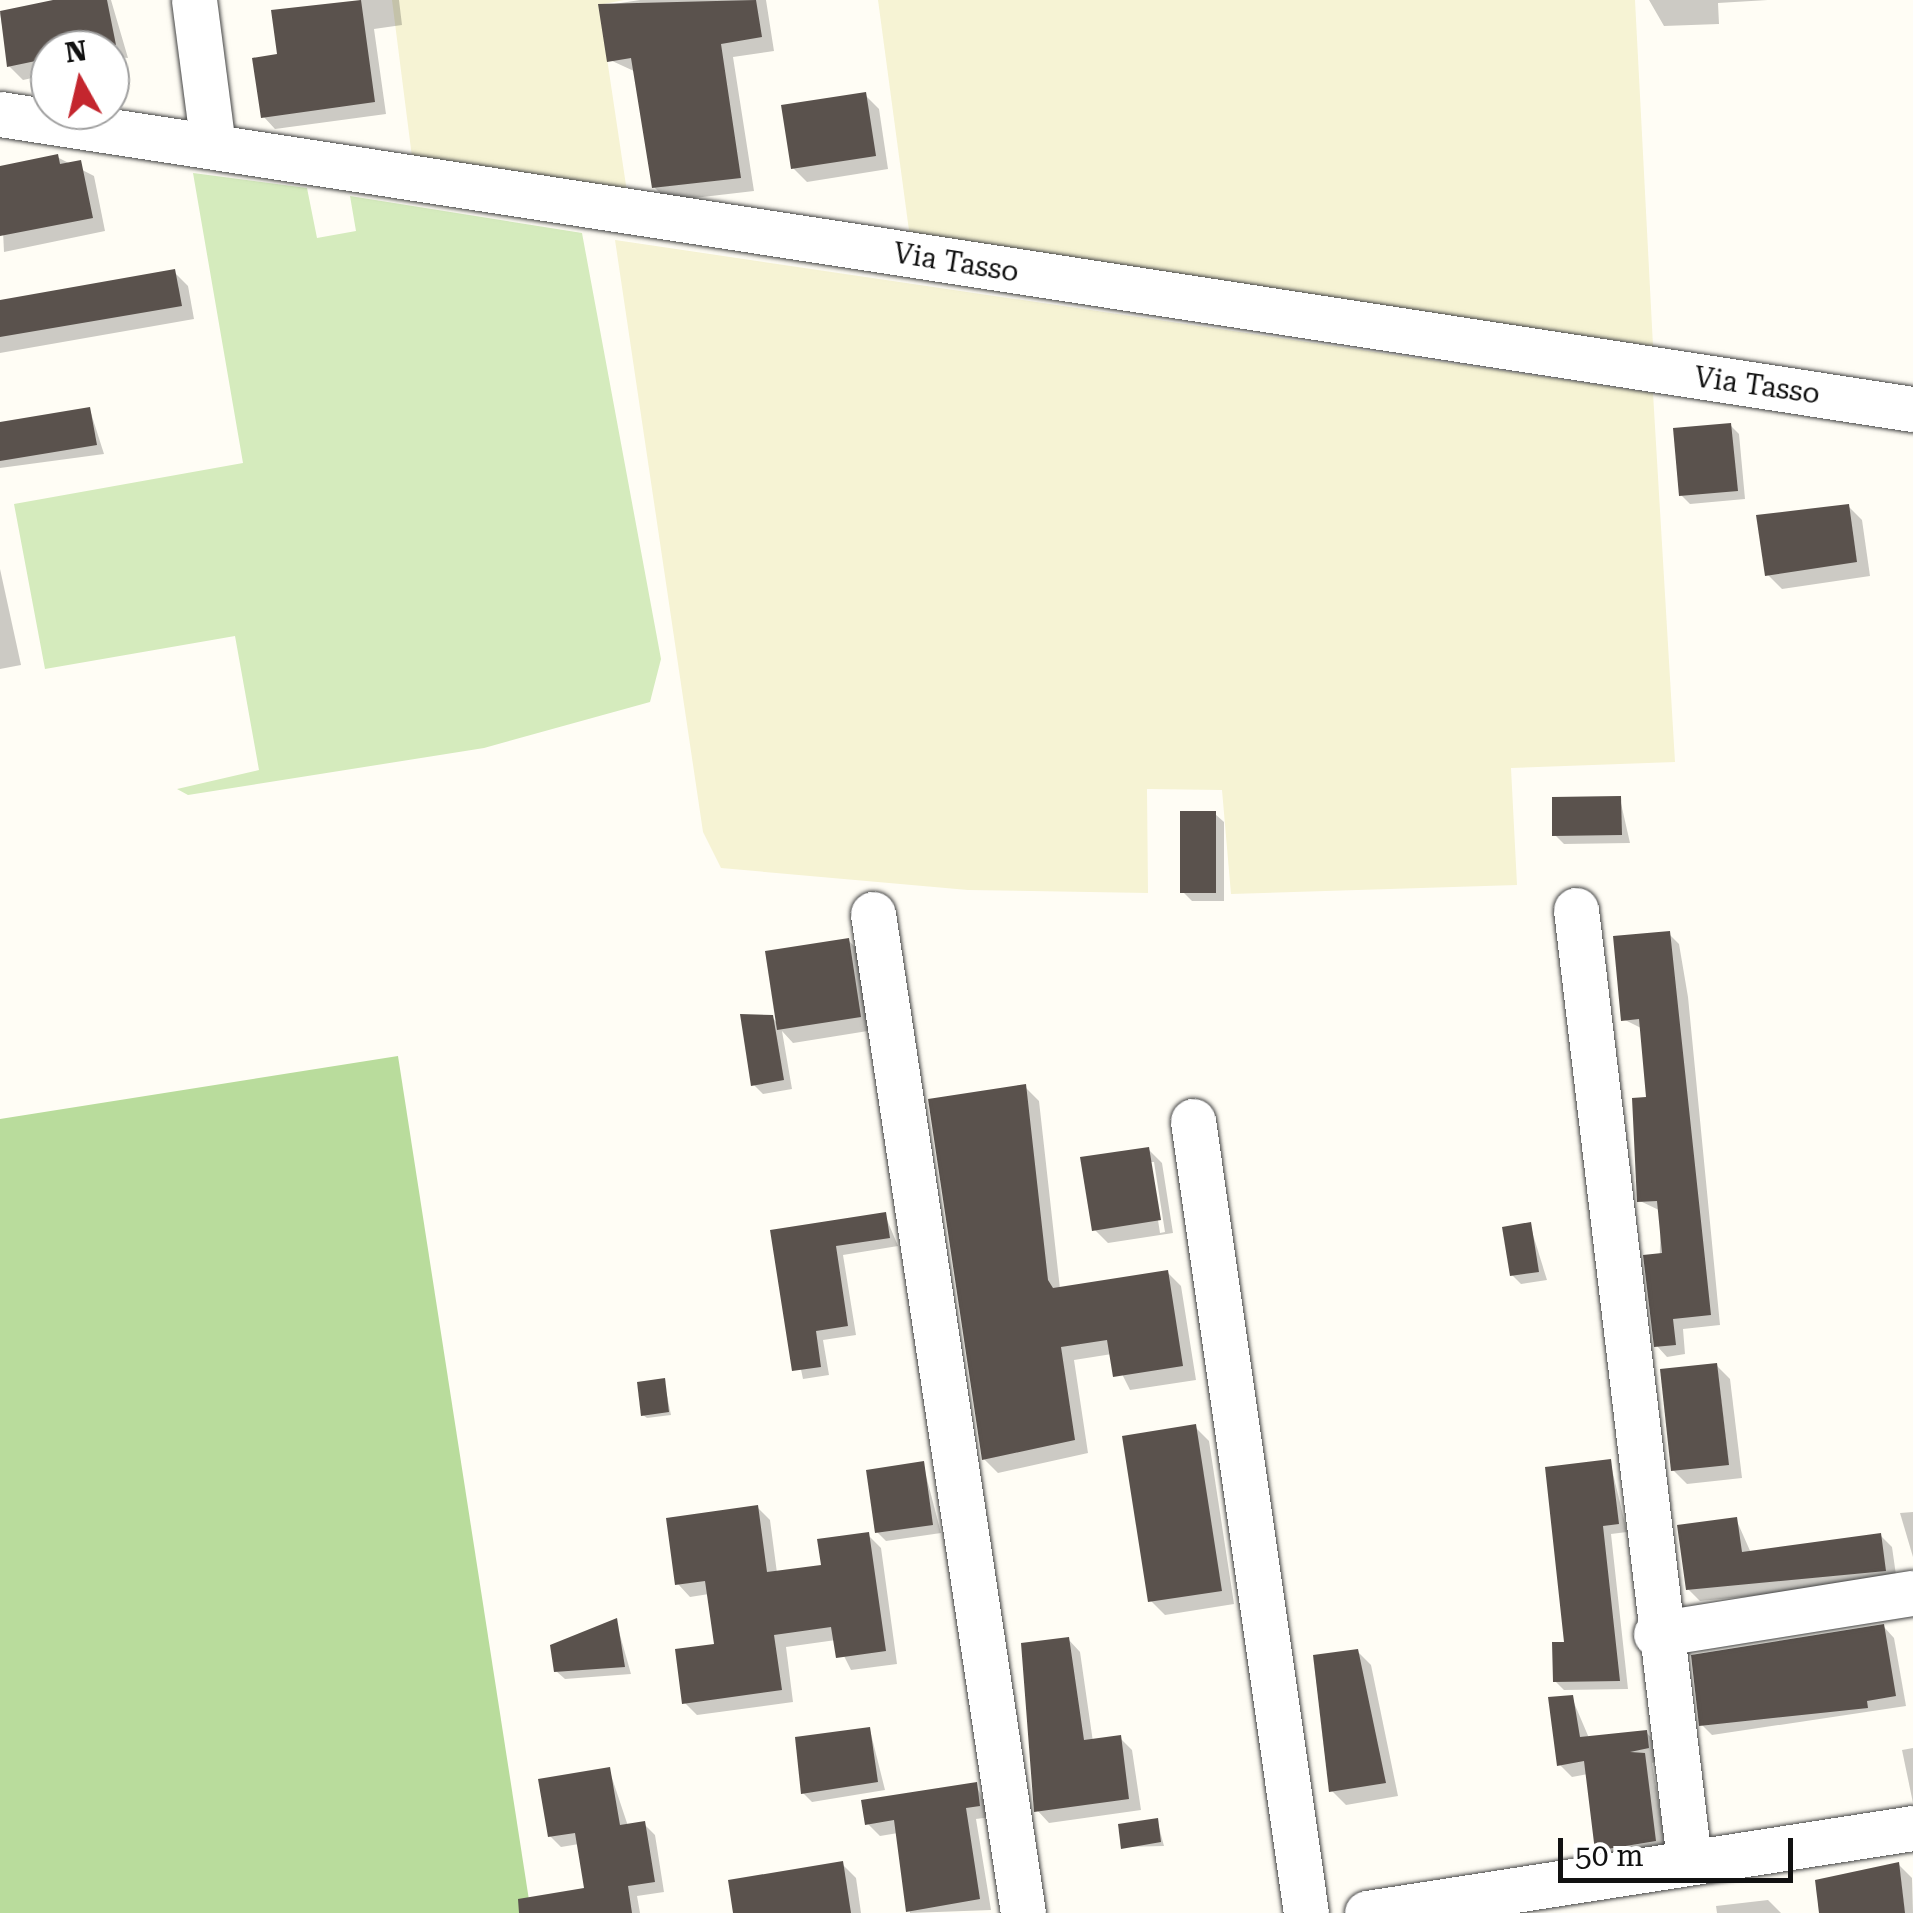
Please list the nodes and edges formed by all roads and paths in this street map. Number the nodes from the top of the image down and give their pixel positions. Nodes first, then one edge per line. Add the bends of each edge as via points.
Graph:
1 (194, 0) edge
2 (0, 114) edge
3 (213, 146) junction
4 (1913, 409) edge
5 (1576, 910) dead end
6 (873, 914) dead end
7 (1192, 1121) dead end
8 (1913, 1594) edge
9 (1656, 1634) junction
10 (1913, 1828) edge
11 (1689, 1861) junction
12 (1023, 1913) edge
13 (1306, 1913) edge
14 (1367, 1913) edge

1 - 3 street
2 - 3 street, Via Tasso
3 - 4 street, Via Tasso
5 - 9 street
6 - 12 street
7 - 13 street
8 - 9 street
9 - 11 street
10 - 11 street
11 - 14 street

